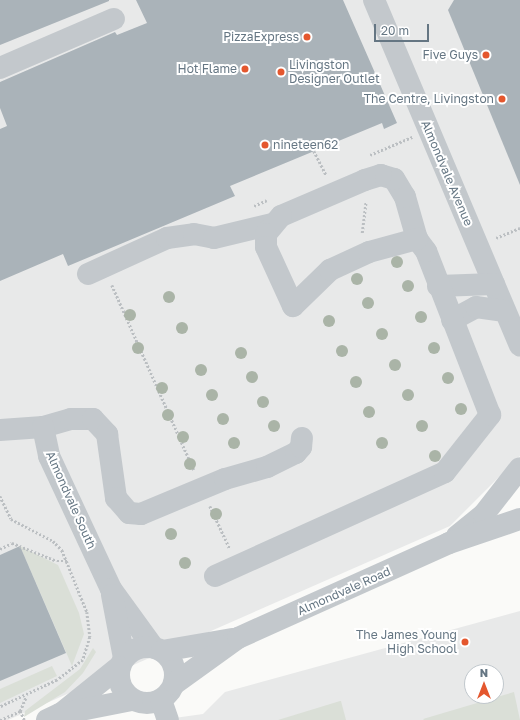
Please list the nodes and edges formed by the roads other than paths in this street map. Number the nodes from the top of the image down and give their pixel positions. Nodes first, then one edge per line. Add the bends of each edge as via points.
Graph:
1 (374, 0) edge
2 (114, 19) dead end
3 (0, 68) edge
4 (272, 224) junction
5 (418, 239) junction
6 (88, 274) dead end
7 (494, 284) junction
8 (438, 286) junction
9 (505, 311) junction
10 (452, 320) junction
11 (520, 345) edge
12 (43, 428) junction
13 (0, 430) edge
14 (302, 438) dead end
15 (520, 468) edge
16 (520, 519) edge
17 (449, 543) junction
18 (215, 576) dead end
19 (111, 589) junction
20 (238, 638) junction
21 (158, 649) junction
22 (121, 663) junction
23 (132, 700) junction
24 (168, 701) edge
25 (53, 717) edge

1 - 7 street, Almondvale Avenue
2 - 3 street
4 - 5 street via 280,216 365,180 381,176 394,180 405,197
4 - 5 street via 266,234 266,247 293,306 330,270 366,254
4 - 6 street via 214,238 194,234 167,238
5 - 8 street via 426,251
7 - 8 street
7 - 9 street, Almondvale Avenue
8 - 10 street
9 - 10 street via 476,308
9 - 11 street, Almondvale Avenue
10 - 18 street via 490,415 445,472
12 - 13 street
12 - 14 street via 71,419 93,418 107,434 116,498 129,513 146,512 225,479 267,467 296,453 302,447
12 - 19 street, Almondvale South via 49,456
15 - 17 street, Almondvale Road via 484,514
16 - 17 street, Almondvale Road
17 - 20 street, Almondvale Road
19 - 21 street, Almondvale South
19 - 22 street, Almondvale South
20 - 21 street, Almondvale Road
20 - 24 street, Almondvale Road
21 - 22 street via 143,647
21 - 24 street via 174,665
22 - 23 street via 120,686
22 - 25 street
23 - 24 street via 152,704
23 - 25 street

